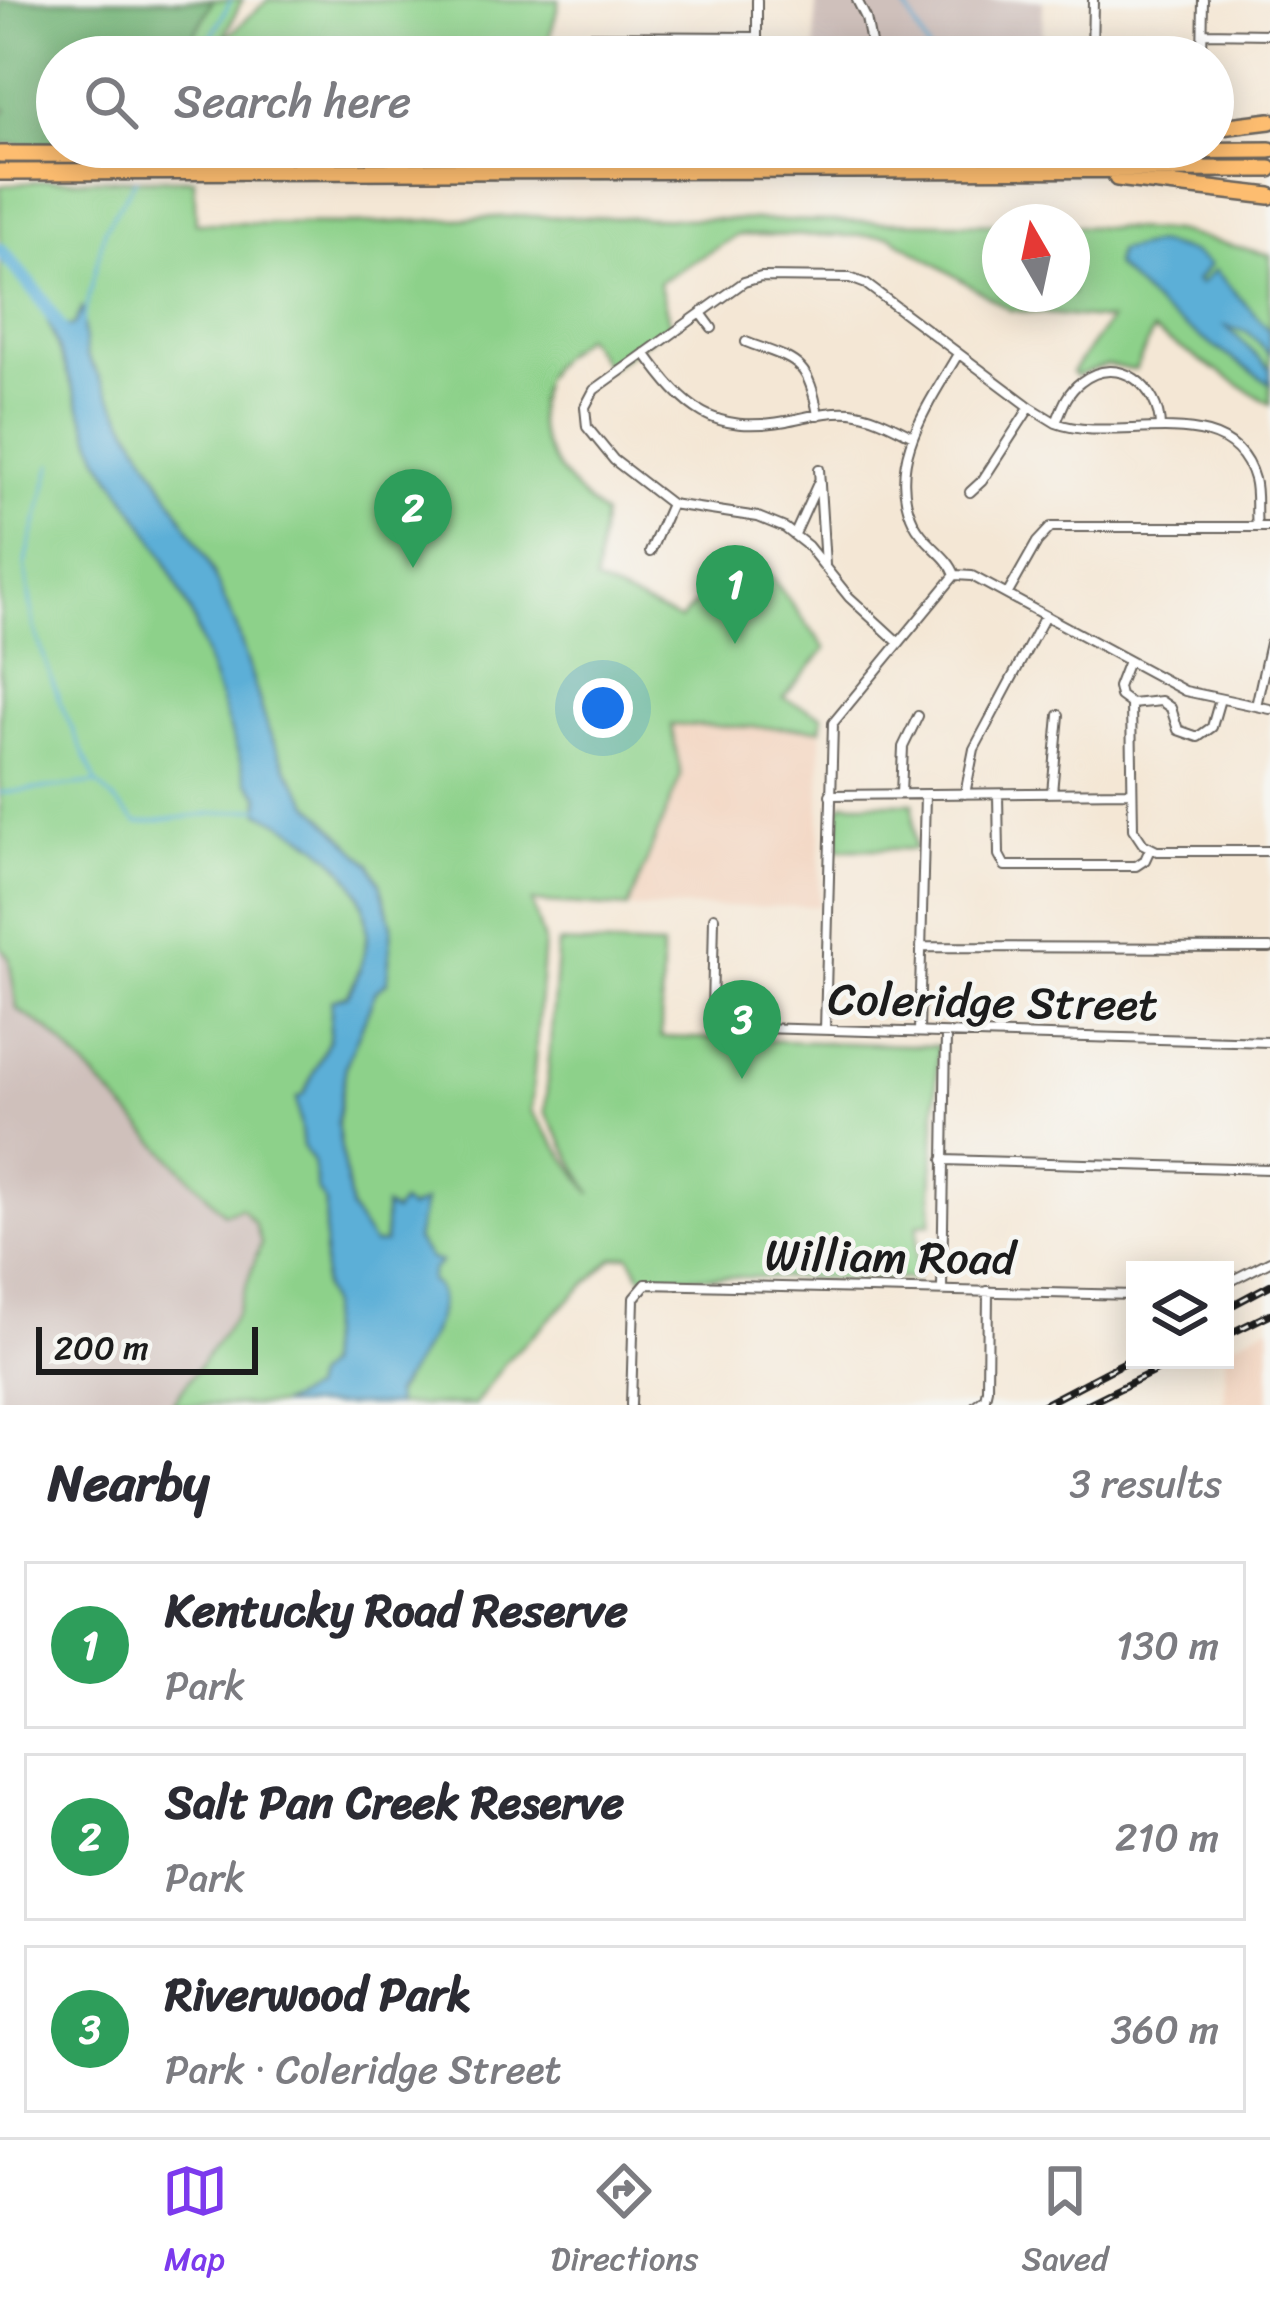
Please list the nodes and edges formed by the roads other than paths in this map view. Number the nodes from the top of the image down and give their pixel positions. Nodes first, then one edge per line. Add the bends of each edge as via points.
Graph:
1 (758, 0) edge
2 (857, 0) edge
3 (1093, 0) edge
4 (1203, 0) edge
5 (1203, 33) junction
6 (1270, 34) edge
7 (757, 36) edge
8 (870, 36) edge
9 (1092, 36) edge
10 (1203, 36) edge
11 (1270, 121) edge
12 (1234, 125) edge
13 (1234, 150) edge
14 (1270, 150) edge
15 (0, 152) edge
16 (36, 155) edge
17 (126, 168) edge
18 (732, 168) edge
19 (1270, 169) edge
20 (988, 170) junction
21 (0, 173) edge
22 (1270, 196) edge
23 (700, 313) junction
24 (712, 328) dead end
25 (746, 342) dead end
26 (645, 353) junction
27 (958, 354) junction
28 (1030, 407) junction
29 (818, 415) junction
30 (1056, 423) junction
31 (1160, 429) junction
32 (913, 436) junction
33 (970, 491) dead end
34 (670, 504) junction
35 (1257, 526) junction
36 (1270, 526) edge
37 (795, 534) junction
38 (650, 552) dead end
39 (825, 567) junction
40 (955, 575) junction
41 (1016, 578) junction
42 (1006, 595) junction
43 (1028, 606) junction
44 (1045, 616) junction
45 (899, 643) junction
46 (1270, 643) edge
47 (1129, 662) junction
48 (1220, 699) junction
49 (1132, 704) junction
50 (1256, 706) junction
51 (1270, 709) edge
52 (1059, 715) dead end
53 (918, 716) dead end
54 (1052, 793) junction
55 (1131, 793) junction
56 (901, 794) junction
57 (965, 794) junction
58 (998, 794) junction
59 (830, 795) junction
60 (925, 795) junction
61 (1150, 849) junction
62 (1270, 851) edge
63 (714, 917) dead end
64 (921, 946) junction
65 (1270, 948) edge
66 (825, 1030) junction
67 (919, 1032) junction
68 (946, 1033) junction
69 (1270, 1042) edge
70 (944, 1160) junction
71 (1270, 1169) edge
72 (1270, 1261) edge
73 (1234, 1279) edge
74 (942, 1290) junction
75 (988, 1292) junction
76 (1126, 1295) edge
77 (631, 1405) edge
78 (976, 1405) edge

1 - 7 street
2 - 8 street
3 - 9 street
4 - 5 street
5 - 6 street
5 - 10 street
11 - 12 highway
13 - 14 highway
15 - 16 highway
17 - 21 highway
18 - 20 highway
19 - 20 highway
20 - 22 highway
23 - 24 street
23 - 26 street
23 - 27 street via 756,278 850,278
25 - 29 street via 806,371
26 - 29 street via 679,398 710,418 761,425
26 - 34 street via 594,390 584,417 606,454
27 - 28 street
27 - 32 street
28 - 30 street
28 - 33 street
29 - 32 street via 863,414
30 - 31 street
30 - 31 street via 1081,382 1114,372 1148,388
31 - 35 street via 1195,428 1229,442 1256,484
32 - 40 street via 907,505
34 - 37 street via 758,517
34 - 38 street
35 - 36 street
35 - 41 street via 1057,526 1041,535
37 - 39 street
37 - 39 street via 819,474
39 - 45 street
40 - 42 street
40 - 45 street
41 - 42 street
41 - 43 street
42 - 43 street
43 - 44 street
44 - 47 street
44 - 57 street via 974,749
45 - 59 street via 835,718
46 - 50 street
47 - 48 street
47 - 49 street via 1118,687
48 - 49 street via 1212,727 1198,737 1178,730 1161,701
48 - 50 street
49 - 55 street
50 - 51 street
52 - 54 street
53 - 56 street via 902,752
54 - 55 street
54 - 58 street
55 - 61 street via 1133,830
56 - 59 street
56 - 60 street
57 - 58 street
57 - 60 street
58 - 61 street via 1005,866 1136,866
59 - 66 street
60 - 64 street
61 - 62 street
63 - 66 street, Coleridge Street via 716,1022
64 - 65 street
64 - 67 street
66 - 67 street, Coleridge Street
67 - 68 street, Coleridge Street
68 - 69 street, Coleridge Street
68 - 70 street
70 - 71 street
70 - 74 street
72 - 73 street
74 - 75 street, William Road
74 - 77 street, William Road via 643,1285 634,1298
75 - 76 street, William Road
75 - 78 street via 985,1398

